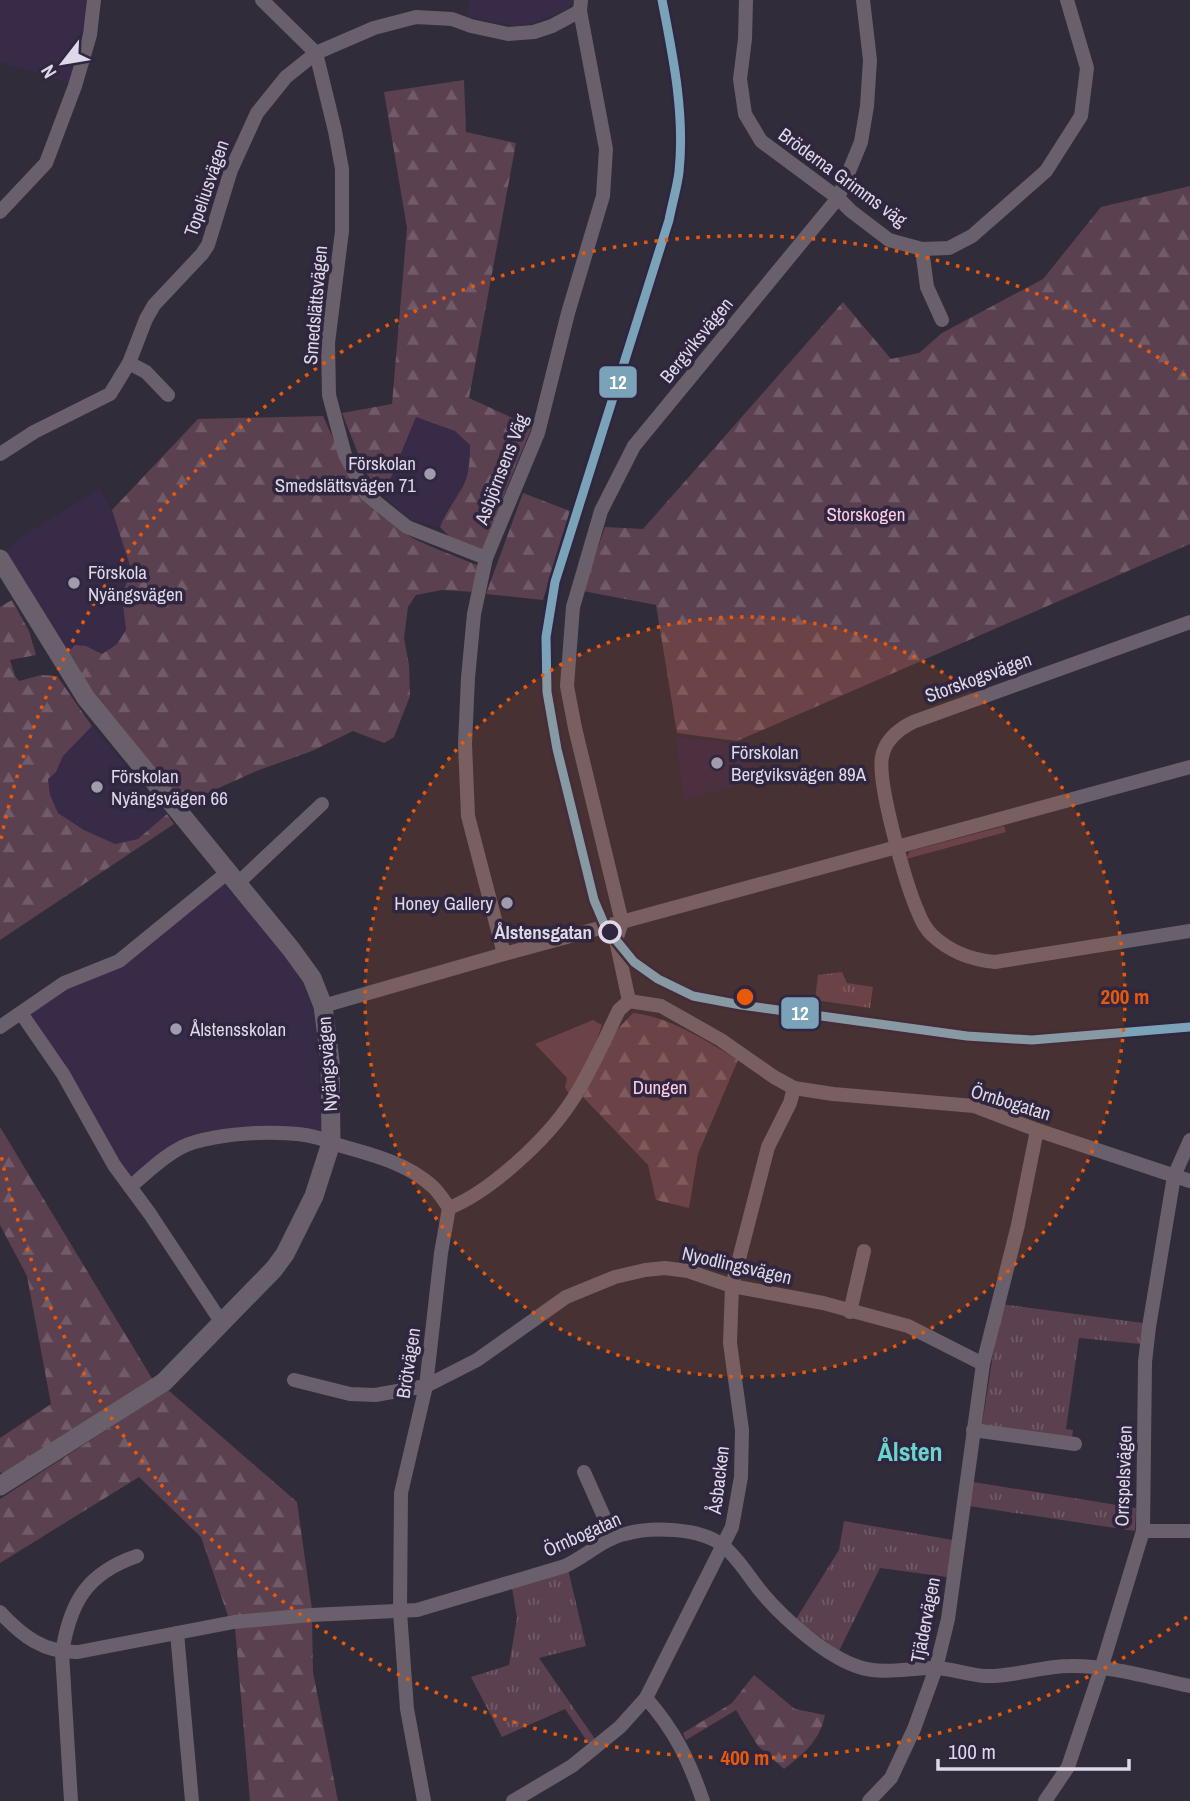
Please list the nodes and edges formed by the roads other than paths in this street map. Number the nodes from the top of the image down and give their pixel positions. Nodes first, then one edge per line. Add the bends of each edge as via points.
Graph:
1 (94, 0) edge
2 (262, 0) edge
3 (746, 0) edge
4 (863, 0) edge
5 (1066, 0) edge
6 (580, 6) edge
7 (316, 53) junction
8 (838, 198) junction
9 (0, 212) edge
10 (922, 249) junction
11 (942, 320) dead end
12 (129, 363) junction
13 (169, 395) dead end
14 (0, 454) edge
15 (486, 558) junction
16 (0, 559) edge
17 (1190, 622) edge
18 (1190, 767) edge
19 (321, 804) dead end
20 (899, 848) junction
21 (233, 878) junction
22 (622, 922) junction
23 (1190, 931) edge
24 (504, 954) junction
25 (629, 1001) junction
26 (323, 1006) junction
27 (20, 1013) junction
28 (0, 1027) edge
29 (794, 1088) junction
30 (1037, 1130) junction
31 (1190, 1140) edge
32 (331, 1143) junction
33 (1174, 1176) junction
34 (1190, 1181) edge
35 (131, 1187) junction
36 (449, 1208) junction
37 (864, 1251) dead end
38 (732, 1286) junction
39 (850, 1311) junction
40 (222, 1324) junction
41 (983, 1364) junction
42 (294, 1380) dead end
43 (426, 1386) junction
44 (973, 1430) junction
45 (1075, 1444) dead end
46 (584, 1472) dead end
47 (0, 1486) edge
48 (1143, 1531) junction
49 (1190, 1531) edge
50 (613, 1537) junction
51 (724, 1546) junction
52 (137, 1556) dead end
53 (0, 1612) edge
54 (400, 1612) junction
55 (177, 1633) junction
56 (62, 1653) junction
57 (936, 1668) junction
58 (1101, 1669) junction
59 (1190, 1686) edge
60 (646, 1698) junction
61 (71, 1801) edge
62 (192, 1801) edge
63 (424, 1801) edge
64 (513, 1801) edge
65 (703, 1801) edge
66 (869, 1801) edge
67 (1045, 1801) edge

1 - 9 street via 79,74 46,163
2 - 7 street
3 - 8 street, Bröderna Grimms väg via 740,79 745,114 761,141
4 - 8 street, Bergviksvägen via 870,60 867,106 861,142
5 - 10 street, Bröderna Grimms väg via 1087,68 1081,116 1046,171 972,236 949,248
6 - 7 street, Topeliusvägen via 552,26 508,34 452,19 416,17 373,28
6 - 15 street, Asbjörnsens Väg via 606,149 603,197 538,433
7 - 12 street, Topeliusvägen via 286,77 257,113 230,170 208,245 154,305
7 - 15 street, Smedslättsvägen via 342,169 342,231 328,343 329,395 345,455 366,494 407,527
8 - 10 street, Bröderna Grimms väg via 889,240
8 - 22 street, Bergviksvägen via 634,446 601,511 573,607 567,686
10 - 11 street via 927,287
12 - 13 street via 146,372
12 - 14 street, Topeliusvägen via 110,394
15 - 24 street, Asbjörnsens Väg via 468,677 468,816
16 - 21 street, Nyängsvägen via 86,698
17 - 20 street, Storskogsvägen via 903,727 888,742 880,770
18 - 20 street
19 - 21 street
20 - 22 street
20 - 23 street, Storskogsvägen via 923,923 943,943 973,958 995,962 1022,959
21 - 26 street, Nyängsvägen via 312,978
21 - 27 street via 119,961 64,983
22 - 24 street
22 - 25 street, Bergviksvägen via 616,940
24 - 26 street
25 - 29 street, Örnbogatan via 661,1006
25 - 36 street via 619,1010 558,1120 518,1161
26 - 32 street, Nyängsvägen via 330,1061
27 - 28 street
27 - 35 street
29 - 30 street, Örnbogatan via 974,1106
29 - 38 street, Åsbacken via 768,1147
30 - 33 street, Örnbogatan
30 - 41 street, Tjädervägen
31 - 33 street, Orrspelsvägen
32 - 35 street via 273,1131 205,1140 159,1162
32 - 36 street via 410,1170 433,1186
32 - 40 street, Nyängsvägen via 314,1196 285,1254
33 - 34 street, Örnbogatan
33 - 48 street, Orrspelsvägen via 1145,1362
35 - 40 street
36 - 43 street, Brötvägen
37 - 39 street
38 - 39 street, Nyodlingsvägen
38 - 43 street, Nyodlingsvägen via 665,1268 615,1277 566,1297 477,1360
38 - 51 street, Åsbacken via 730,1343 742,1430 741,1477
39 - 41 street, Nyodlingsvägen via 908,1326
40 - 47 street, Nyängsvägen via 164,1382
41 - 44 street, Tjädervägen
42 - 43 street, Nyodlingsvägen via 350,1394 375,1395
43 - 54 street, Brötvägen via 401,1493
44 - 45 street
44 - 57 street, Tjädervägen via 948,1619
46 - 50 street
48 - 49 street
48 - 58 street, Orrspelsvägen
50 - 51 street, Örnbogatan via 642,1530 686,1532
50 - 54 street, Örnbogatan via 565,1566
51 - 57 street via 765,1597 832,1654 876,1671
51 - 60 street, Åsbacken
52 - 56 street via 104,1570 89,1584 74,1606
53 - 56 street, Örnbogatan via 37,1645
54 - 55 street, Örnbogatan via 233,1622
54 - 63 street, Brötvägen via 407,1709
55 - 56 street, Örnbogatan
55 - 62 street
56 - 61 street
57 - 58 street via 988,1676 1070,1666
57 - 66 street, Tjädervägen via 891,1778
58 - 59 street
58 - 67 street, Orrspelsvägen via 1068,1767
60 - 64 street, Åsbacken via 620,1727 572,1766
60 - 65 street via 683,1749

